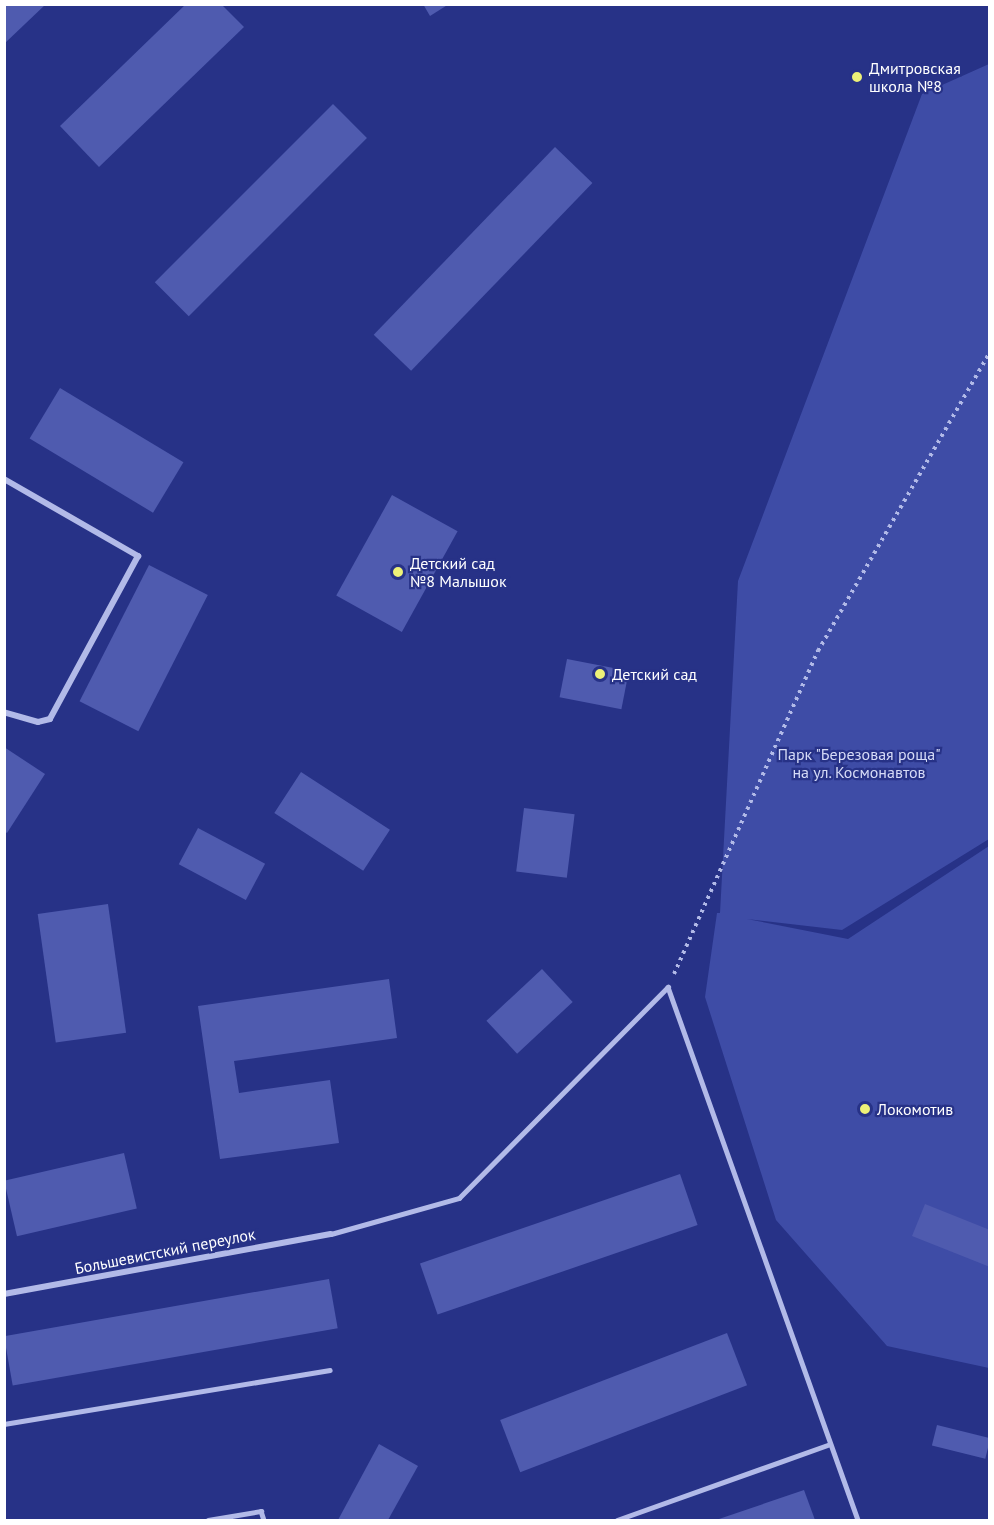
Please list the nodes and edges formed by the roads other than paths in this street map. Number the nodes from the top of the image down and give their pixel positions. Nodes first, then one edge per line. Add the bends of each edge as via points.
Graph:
1 (4, 479) edge
2 (4, 711) edge
3 (331, 1234) joint
4 (4, 1294) edge
5 (330, 1370) dead end
6 (4, 1424) edge
7 (830, 1444) junction
8 (208, 1521) edge
9 (264, 1521) edge
10 (617, 1521) edge
11 (858, 1521) edge

1 - 2 street via 138,556 50,718 38,722
3 - 4 street, Большевистский переулок
3 - 7 lane via 459,1198 668,987
5 - 6 lane
7 - 10 lane
7 - 11 lane
8 - 9 lane via 261,1511

